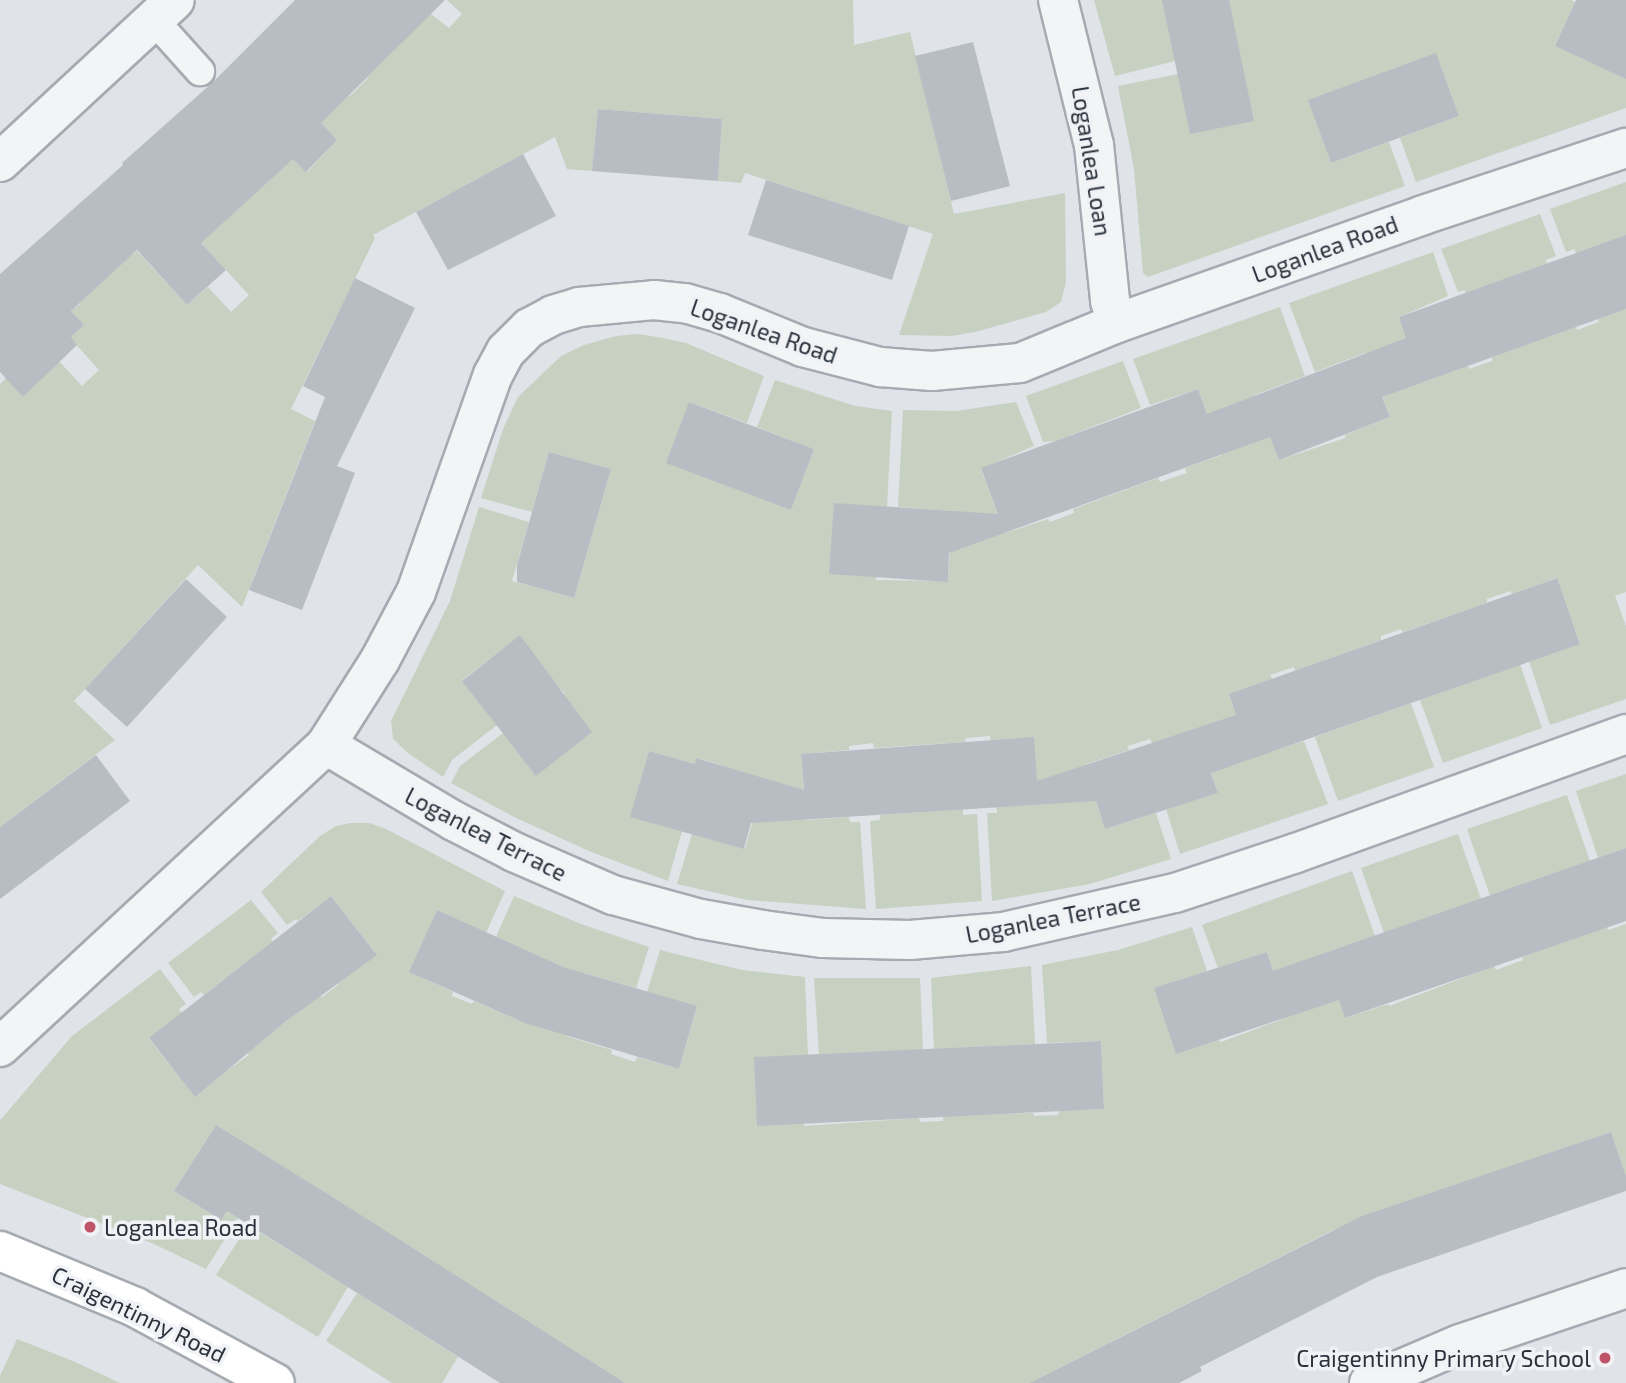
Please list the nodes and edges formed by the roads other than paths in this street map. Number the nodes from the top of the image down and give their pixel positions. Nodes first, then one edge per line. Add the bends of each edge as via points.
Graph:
1 (1058, 0) edge
2 (164, 10) edge
3 (200, 71) dead end
4 (1626, 148) edge
5 (0, 162) edge
6 (1117, 323) junction
7 (1626, 734) edge
8 (326, 745) junction
9 (0, 1047) edge
10 (0, 1251) edge
11 (1626, 1288) edge
12 (275, 1383) edge
13 (1369, 1383) edge

1 - 6 street, Loganlea Loan via 1094,145 1110,301
2 - 3 lane
2 - 5 street
4 - 6 street, Loganlea Road
6 - 8 street, Loganlea Road via 1020,363 932,371 836,358 685,303 616,301 579,307 528,328 506,351 493,375 416,592
7 - 8 street, Loganlea Terrace via 1175,893 1003,932 910,940 823,937 752,928 613,895 454,821
8 - 9 street, Loganlea Road
10 - 12 street, Craigentinny Road via 135,1307
11 - 13 street via 1473,1339

